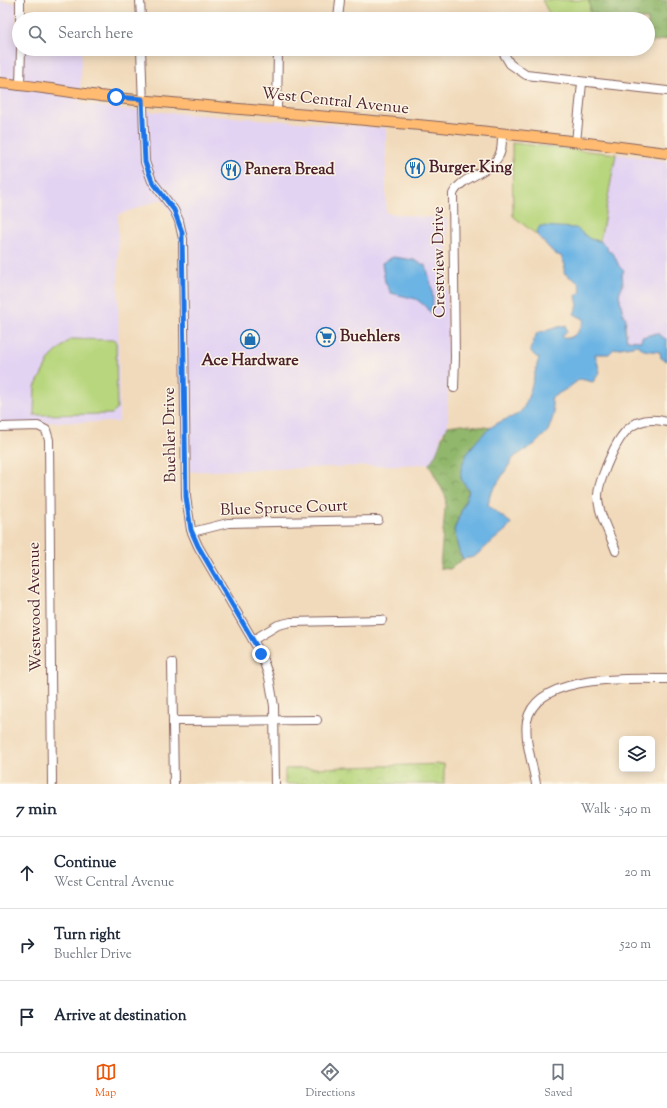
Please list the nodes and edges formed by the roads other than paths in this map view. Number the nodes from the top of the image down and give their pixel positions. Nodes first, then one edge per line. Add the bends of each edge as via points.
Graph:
1 (20, 0) edge
2 (140, 0) edge
3 (340, 0) edge
4 (20, 12) edge
5 (141, 12) edge
6 (339, 12) edge
7 (21, 56) edge
8 (141, 56) edge
9 (278, 56) edge
10 (505, 56) edge
11 (582, 82) junction
12 (0, 83) edge
13 (20, 84) junction
14 (667, 91) edge
15 (142, 99) junction
16 (277, 111) junction
17 (502, 134) junction
18 (576, 142) junction
19 (667, 153) edge
20 (454, 388) dead end
21 (667, 422) edge
22 (0, 427) edge
23 (378, 520) dead end
24 (192, 532) junction
25 (616, 551) dead end
26 (382, 620) dead end
27 (253, 640) junction
28 (172, 663) dead end
29 (667, 679) edge
30 (317, 720) dead end
31 (274, 721) junction
32 (173, 722) junction
33 (52, 784) edge
34 (174, 784) edge
35 (275, 784) edge
36 (536, 784) edge

1 - 4 street
2 - 5 street
3 - 6 street
7 - 13 street
8 - 15 street, Buehler Drive
9 - 16 street
10 - 11 street via 510,64 526,75
11 - 14 street
11 - 18 street
12 - 13 main road, West Central Avenue
13 - 15 main road, West Central Avenue
15 - 16 main road, West Central Avenue
15 - 24 street, Buehler Drive via 145,162 152,181 174,210 183,239 186,497
16 - 17 main road, West Central Avenue
17 - 18 main road, West Central Avenue
17 - 20 street, Crestview Drive via 501,150 496,161 460,185 453,194
18 - 19 main road, West Central Avenue
21 - 25 street via 646,420 629,427 619,439 601,480 598,500
22 - 33 street, Westwood Avenue via 38,426 46,430 49,445
23 - 24 street, Blue Spruce Court via 228,523
24 - 27 street, Buehler Drive via 205,561
26 - 27 street via 291,622 278,625
27 - 31 street, Buehler Drive via 263,658 269,677
28 - 32 street
29 - 36 street via 588,682 554,691 538,700 530,712 527,726
30 - 31 street
31 - 32 street
31 - 35 street, Buehler Drive
32 - 34 street

